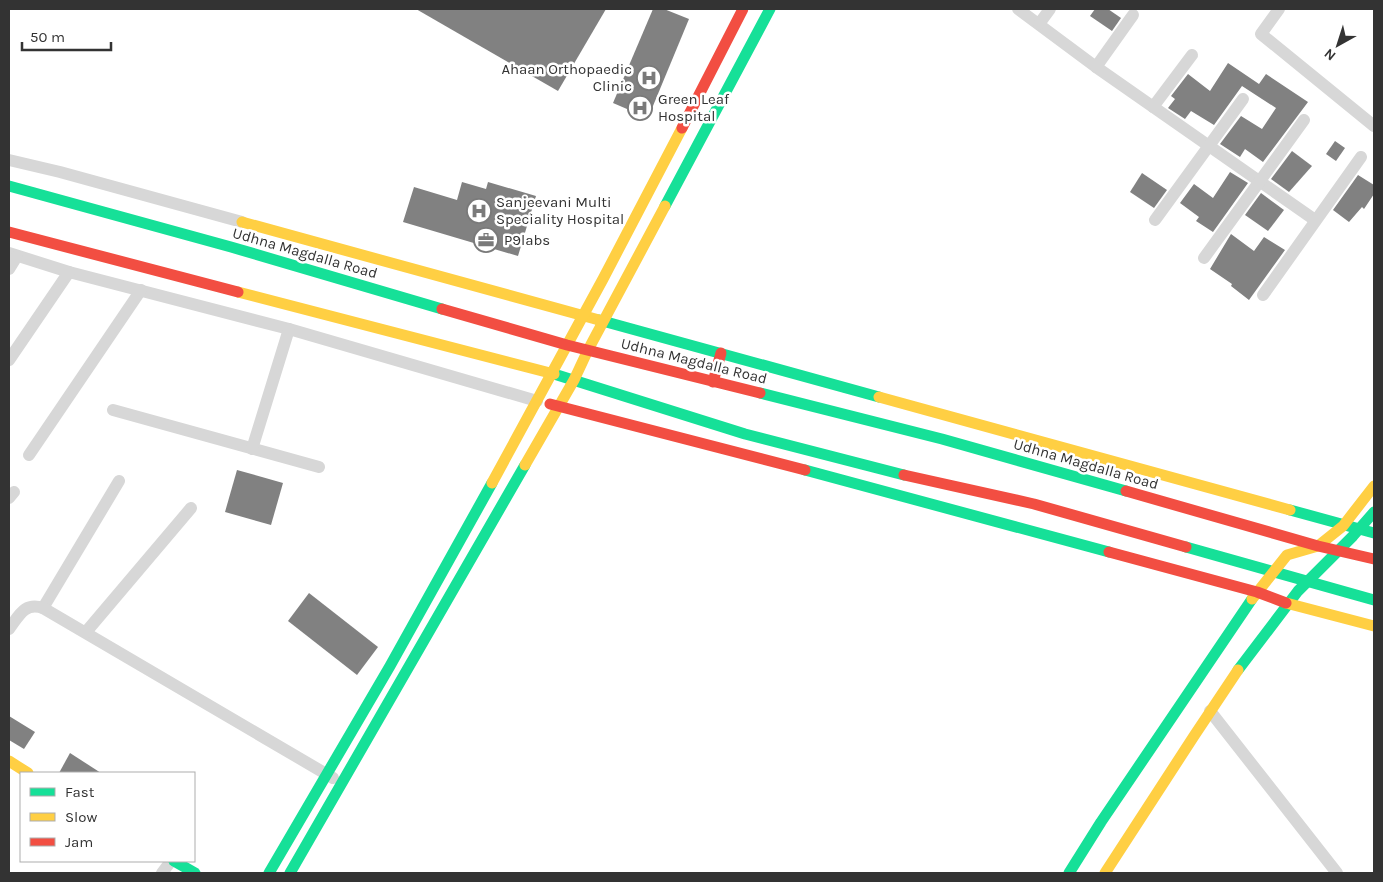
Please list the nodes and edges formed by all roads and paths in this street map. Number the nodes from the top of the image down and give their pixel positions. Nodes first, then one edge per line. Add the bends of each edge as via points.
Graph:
1 (770, 9) edge
2 (1018, 9) edge
3 (1050, 9) edge
4 (1279, 9) edge
5 (751, 14) edge
6 (1133, 15) dead end
7 (1039, 24) junction
8 (1192, 56) dead end
9 (1096, 67) junction
10 (1243, 99) dead end
11 (1153, 107) junction
12 (1304, 120) dead end
13 (1374, 126) edge
14 (1209, 145) junction
15 (1361, 157) dead end
16 (9, 160) edge
17 (1259, 180) junction
18 (9, 186) edge
19 (1155, 220) dead end
20 (1315, 220) junction
21 (242, 222) joint
22 (9, 232) edge
23 (13, 255) edge
24 (1204, 258) dead end
25 (9, 269) edge
26 (69, 272) junction
27 (141, 290) junction
28 (1263, 295) dead end
29 (584, 315) junction
30 (604, 321) junction
31 (289, 329) junction
32 (567, 345) junction
33 (588, 350) junction
34 (722, 353) junction
35 (9, 360) edge
36 (552, 373) junction
37 (574, 380) junction
38 (713, 382) junction
39 (537, 400) junction
40 (559, 406) junction
41 (113, 410) dead end
42 (252, 449) junction
43 (29, 455) dead end
44 (319, 467) dead end
45 (119, 481) dead end
46 (1374, 486) edge
47 (191, 508) dead end
48 (1374, 512) edge
49 (1343, 526) junction
50 (1361, 530) junction
51 (1374, 533) edge
52 (1318, 546) junction
53 (1338, 551) junction
54 (1374, 559) edge
55 (1273, 571) junction
56 (1306, 582) junction
57 (1257, 592) junction
58 (1374, 600) edge
59 (1288, 604) junction
60 (43, 608) junction
61 (1374, 626) edge
62 (9, 629) edge
63 (86, 632) junction
64 (1210, 711) junction
65 (9, 762) edge
66 (26, 772) edge
67 (328, 776) junction
68 (342, 783) junction
69 (172, 862) edge
70 (175, 862) edge
71 (162, 873) edge
72 (195, 873) edge
73 (269, 873) edge
74 (290, 873) edge
75 (1069, 873) edge
76 (1105, 873) edge
77 (1337, 873) edge

1 - 5 street
2 - 7 street
3 - 7 street
4 - 13 street via 1261,34
5 - 29 street
5 - 30 street
6 - 9 street
7 - 9 street
8 - 11 street
9 - 11 street
10 - 14 street
11 - 14 street
12 - 17 street
14 - 17 street
14 - 19 street
15 - 20 street
16 - 21 street
17 - 20 street
17 - 24 street
18 - 32 street, Udhna Magdalla Road
20 - 28 street
21 - 29 street
22 - 36 street
23 - 25 street
23 - 26 street
26 - 27 street
26 - 35 street
27 - 31 street
27 - 43 street
29 - 30 street
29 - 32 street
30 - 33 street
30 - 34 street
31 - 39 street
31 - 42 street
32 - 33 street, Udhna Magdalla Road
32 - 36 street
33 - 37 street
33 - 38 street, Udhna Magdalla Road
34 - 38 street
34 - 49 street
36 - 37 street
36 - 39 street
37 - 40 street
37 - 55 street via 745,434 883,470 1034,504
38 - 52 street, Udhna Magdalla Road via 942,439
39 - 40 street
39 - 67 street
40 - 57 street
40 - 68 street
41 - 42 street
42 - 44 street
45 - 60 street
46 - 49 street
47 - 63 street
48 - 50 street
49 - 50 street
49 - 52 street
50 - 51 street
50 - 53 street
52 - 53 street, Udhna Magdalla Road
52 - 55 street via 1286,556
53 - 54 street, Udhna Magdalla Road
53 - 56 street
55 - 56 street
55 - 57 street
56 - 58 street
56 - 59 street
57 - 59 street
57 - 75 street
59 - 61 street
59 - 64 street
60 - 62 street via 25,608
60 - 63 street
63 - 67 street
64 - 76 street
64 - 77 street
65 - 66 street
67 - 68 street
67 - 73 street
68 - 74 street
69 - 71 street
70 - 72 street

